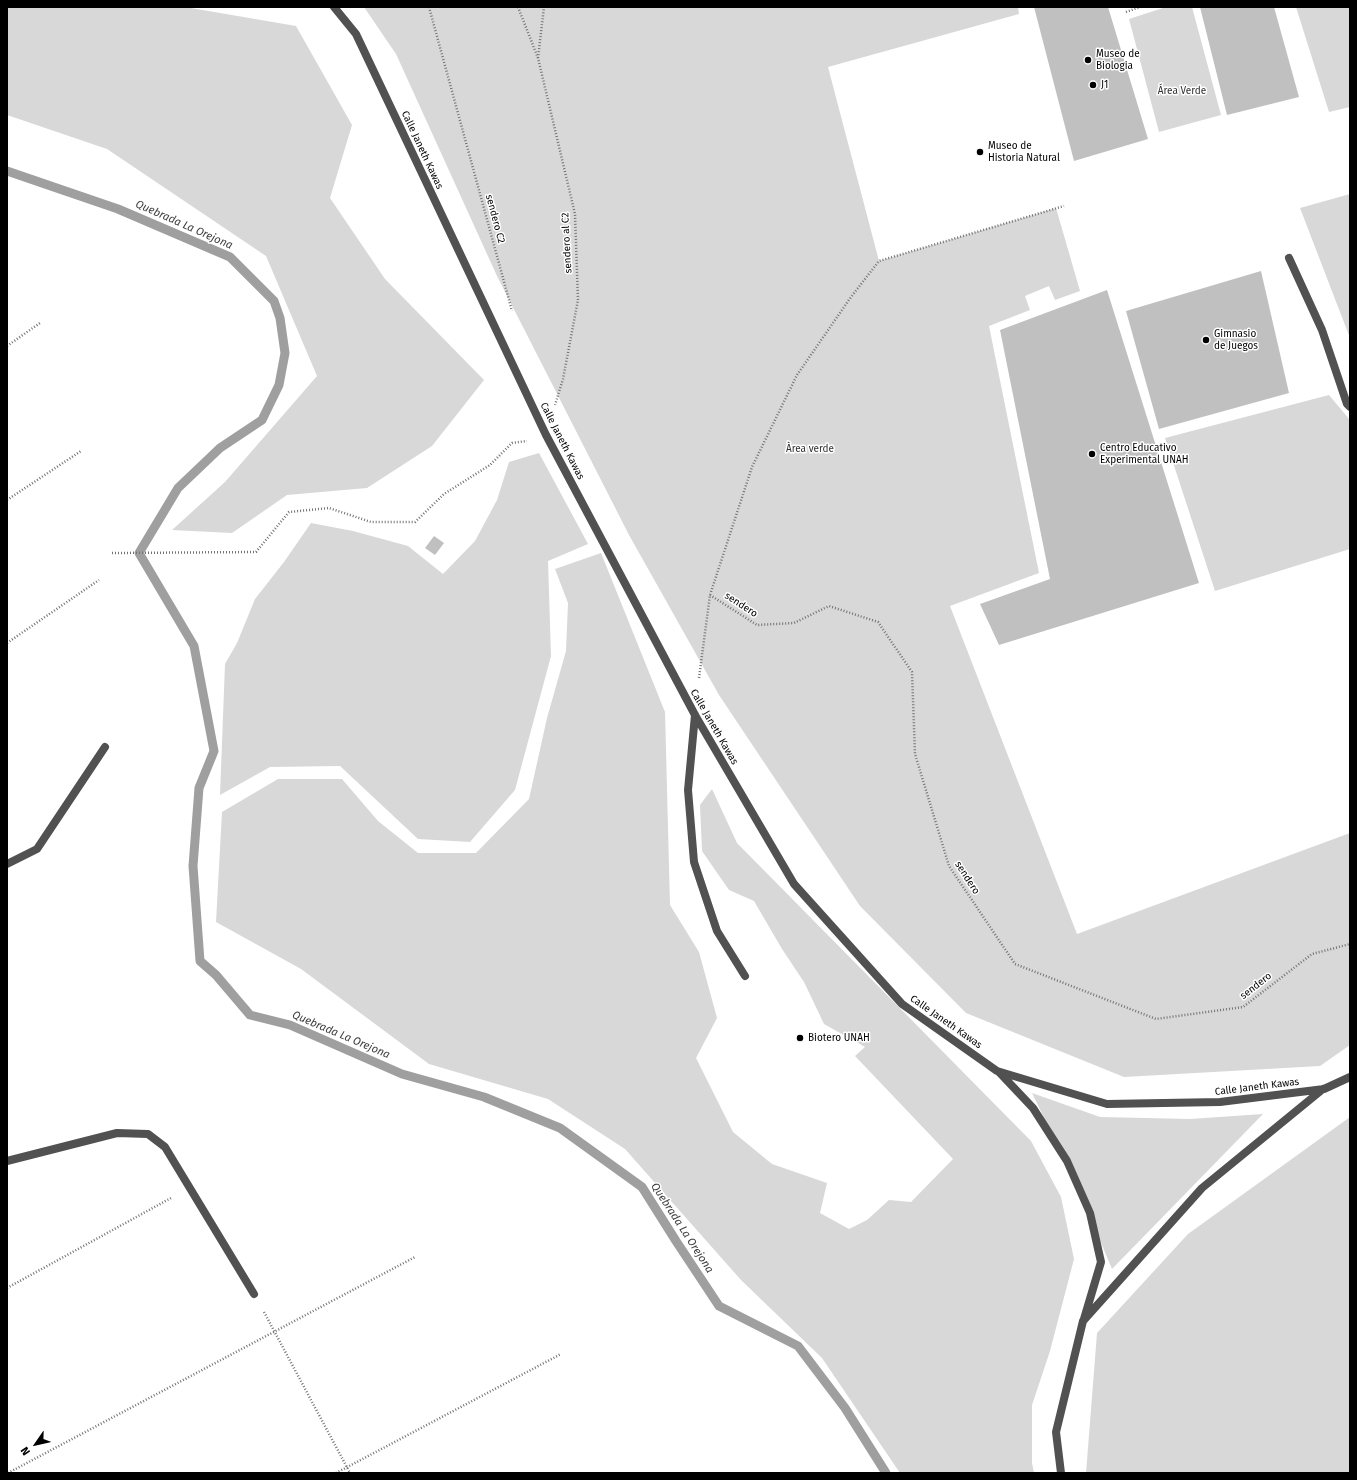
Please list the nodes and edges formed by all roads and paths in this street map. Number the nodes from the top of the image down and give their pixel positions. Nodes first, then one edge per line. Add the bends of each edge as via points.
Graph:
1 (334, 7) edge
2 (428, 7) edge
3 (518, 7) edge
4 (544, 7) edge
5 (1128, 7) edge
6 (1140, 7) edge
7 (538, 58) junction
8 (1064, 206) dead end
9 (1290, 258) dead end
10 (512, 312) dead end
11 (40, 323) dead end
12 (7, 346) edge
13 (1350, 407) edge
14 (546, 434) junction
15 (81, 451) dead end
16 (7, 500) edge
17 (112, 553) dead end
18 (99, 580) dead end
19 (710, 595) junction
20 (7, 643) edge
21 (695, 714) junction
22 (105, 747) dead end
23 (7, 864) edge
24 (1350, 944) edge
25 (745, 976) dead end
26 (997, 1071) junction
27 (1350, 1077) edge
28 (1324, 1089) junction
29 (7, 1160) edge
30 (190, 1188) junction
31 (415, 1257) dead end
32 (7, 1288) edge
33 (254, 1294) joint
34 (1083, 1321) junction
35 (275, 1332) junction
36 (561, 1354) dead end
37 (347, 1467) junction
38 (8, 1473) edge
39 (336, 1473) edge
40 (350, 1473) edge
41 (1061, 1473) edge

1 - 14 street, Calle Janeth Kawas via 356,34
2 - 10 path, sendero C2
3 - 7 path, sendero al C2
4 - 7 path
5 - 6 path via 1126,12
7 - 14 path, sendero al C2 via 575,214 578,300 563,379
8 - 19 path via 879,261 797,375 752,467
9 - 13 street via 1322,330
11 - 12 path
14 - 17 path via 534,440 512,444 490,464 444,494 415,522 371,522 329,508 288,512 256,552
14 - 21 street, Calle Janeth Kawas
15 - 16 path
18 - 20 path
19 - 21 path
19 - 24 path, sendero via 757,625 794,622 829,606 878,622 912,672 916,754 949,866 1015,964 1156,1019 1243,1007 1312,954
21 - 25 street via 688,790 694,862 718,931
21 - 26 street, Calle Janeth Kawas via 794,884 902,1004
22 - 23 street via 37,849
26 - 28 street, Calle Janeth Kawas via 1107,1104 1220,1102
26 - 34 street via 1033,1108 1067,1161 1090,1213 1100,1262
27 - 28 street, Calle Janeth Kawas
28 - 34 street via 1202,1188
29 - 30 street via 117,1133 148,1134 165,1147
30 - 32 path
30 - 33 street
31 - 35 path
33 - 35 path
34 - 41 street via 1056,1432
35 - 37 path
35 - 38 path
36 - 37 path
37 - 39 path
37 - 40 path

